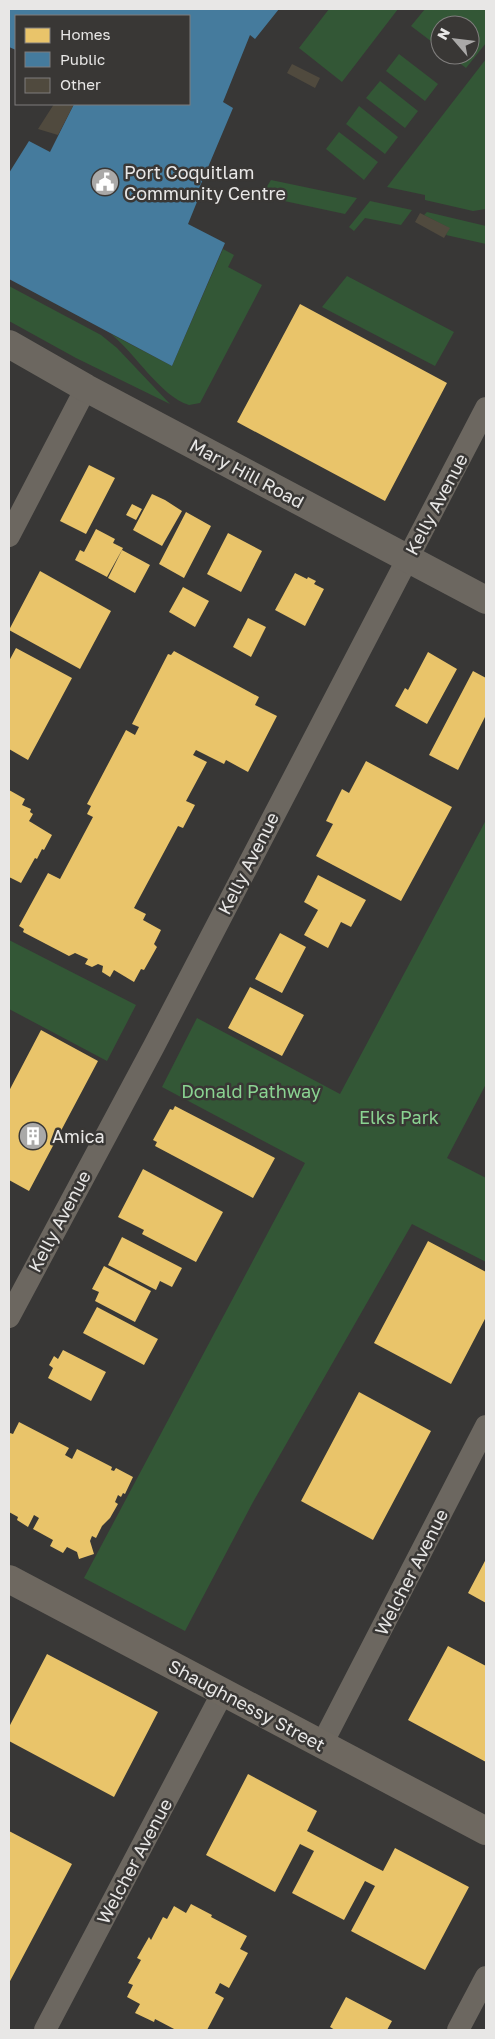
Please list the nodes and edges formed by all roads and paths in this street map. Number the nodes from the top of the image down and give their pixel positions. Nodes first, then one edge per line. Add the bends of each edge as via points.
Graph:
1 (9, 344) edge
2 (86, 388) junction
3 (486, 408) edge
4 (9, 536) edge
5 (407, 558) junction
6 (486, 600) edge
7 (9, 1317) edge
8 (486, 1426) edge
9 (9, 1579) edge
10 (223, 1692) junction
11 (322, 1744) junction
12 (486, 1831) edge
13 (486, 1977) edge
14 (45, 2030) edge
15 (458, 2030) edge

1 - 2 street, Mary Hill Road
2 - 4 street
2 - 5 street, Mary Hill Road
3 - 5 street, Kelly Avenue
5 - 6 street, Mary Hill Road
5 - 7 street, Kelly Avenue via 154,1046
8 - 11 street, Welcher Avenue
9 - 10 main road, Shaughnessy Street
10 - 11 main road, Shaughnessy Street
10 - 14 street, Welcher Avenue
11 - 12 main road, Shaughnessy Street
13 - 15 street

